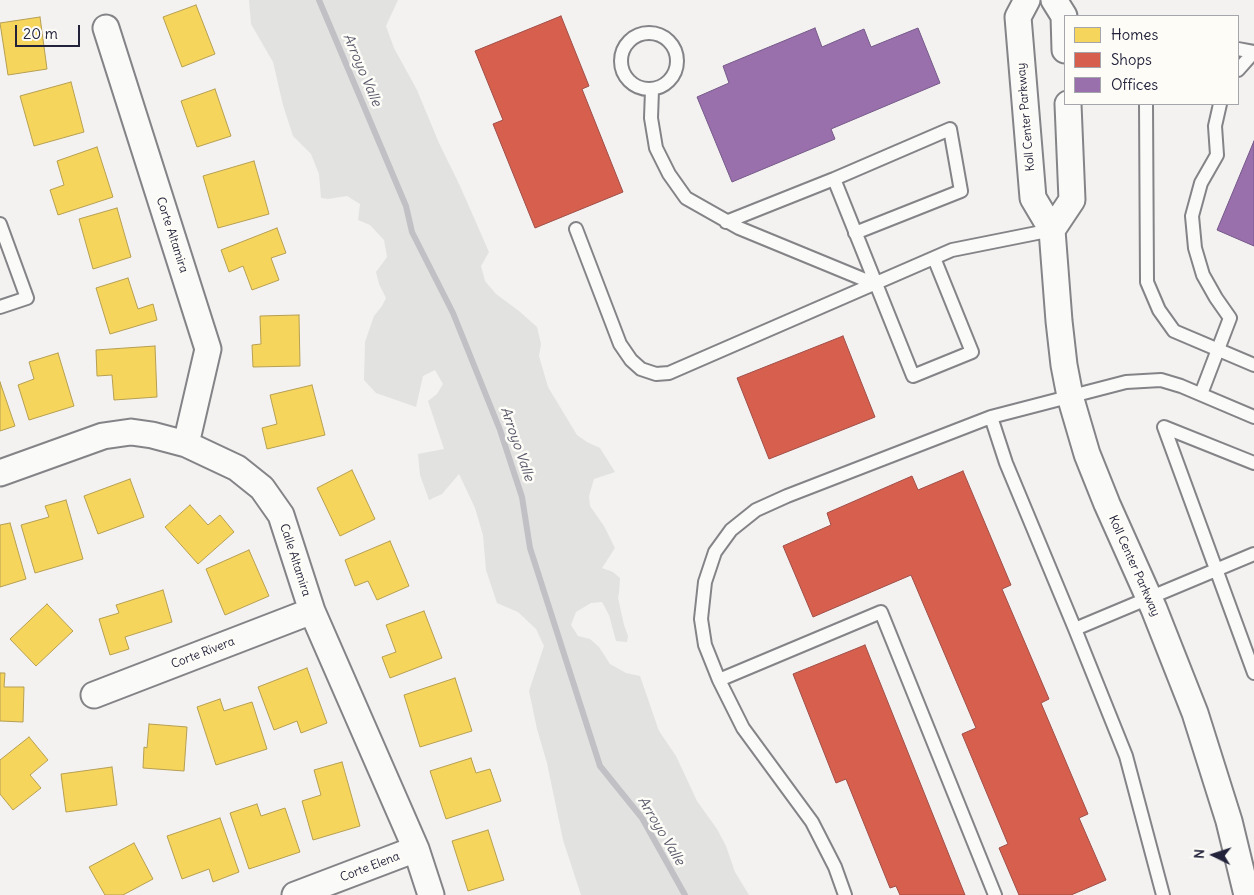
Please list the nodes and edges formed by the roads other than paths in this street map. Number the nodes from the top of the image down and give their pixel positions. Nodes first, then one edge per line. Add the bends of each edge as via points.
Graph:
1 (1027, 0) edge
2 (1054, 0) edge
3 (1064, 16) edge
4 (106, 28) dead end
5 (1239, 49) edge
6 (1254, 52) edge
7 (1239, 69) edge
8 (652, 90) junction
9 (1068, 105) edge
10 (1146, 105) edge
11 (1220, 105) edge
12 (834, 180) junction
13 (726, 222) junction
14 (0, 224) edge
15 (576, 229) dead end
16 (1052, 230) junction
17 (855, 233) junction
18 (934, 258) junction
19 (875, 284) junction
20 (0, 307) edge
21 (1218, 350) junction
22 (1254, 365) edge
23 (1201, 394) junction
24 (1070, 396) junction
25 (991, 416) junction
26 (1254, 416) edge
27 (186, 444) junction
28 (1254, 463) edge
29 (0, 472) edge
30 (1254, 554) edge
31 (1216, 570) junction
32 (1149, 599) junction
33 (312, 611) junction
34 (1075, 630) junction
35 (1254, 673) edge
36 (719, 680) junction
37 (94, 695) dead end
38 (416, 849) junction
39 (295, 895) edge
40 (431, 895) edge
41 (846, 895) edge
42 (995, 895) edge
43 (1163, 895) edge
44 (1246, 895) edge

1 - 16 street, Koll Center Parkway via 1018,17 1033,198
2 - 3 street
4 - 27 street, Corte Altamira via 208,349
5 - 6 lane
6 - 7 lane
8 - 8 lane via 671,79 677,59 668,40 648,33 636,35 621,52 623,75 631,84
8 - 13 lane via 651,118 656,148 669,174 686,198
9 - 16 street via 1072,200
10 - 21 lane via 1147,282 1159,310 1174,331
11 - 21 lane via 1215,126 1217,155 1201,184 1192,216 1194,248 1203,275 1230,318
12 - 13 lane
12 - 17 lane
12 - 17 lane via 950,129 960,191
13 - 19 lane
14 - 20 lane via 27,298
15 - 19 lane via 620,344 641,369 656,374 669,373
16 - 18 lane via 952,250
16 - 24 street, Koll Center Parkway via 1060,330
17 - 19 lane
18 - 19 lane
18 - 19 lane via 972,352 913,376
21 - 22 lane
21 - 23 lane
23 - 24 lane via 1161,380 1126,382
23 - 26 lane
24 - 25 lane
24 - 32 street, Koll Center Parkway via 1086,454
25 - 34 lane via 1006,463
25 - 36 lane via 780,499 756,510 731,530 715,552 705,582 701,619 705,645
27 - 29 street, Calle Altamira via 131,432 102,436
27 - 33 street, Calle Altamira via 237,468 262,488 281,515
28 - 31 lane via 1164,428
30 - 31 lane
31 - 32 lane
31 - 35 lane
32 - 34 lane
32 - 44 street, Koll Center Parkway via 1195,713 1229,821
33 - 37 street, Corte Rivera
33 - 38 street, Calle Altamira
34 - 43 lane via 1126,756
36 - 41 lane via 743,728 812,822
36 - 42 lane via 881,612
38 - 39 street, Corte Elena
38 - 40 street, Calle Altamira

